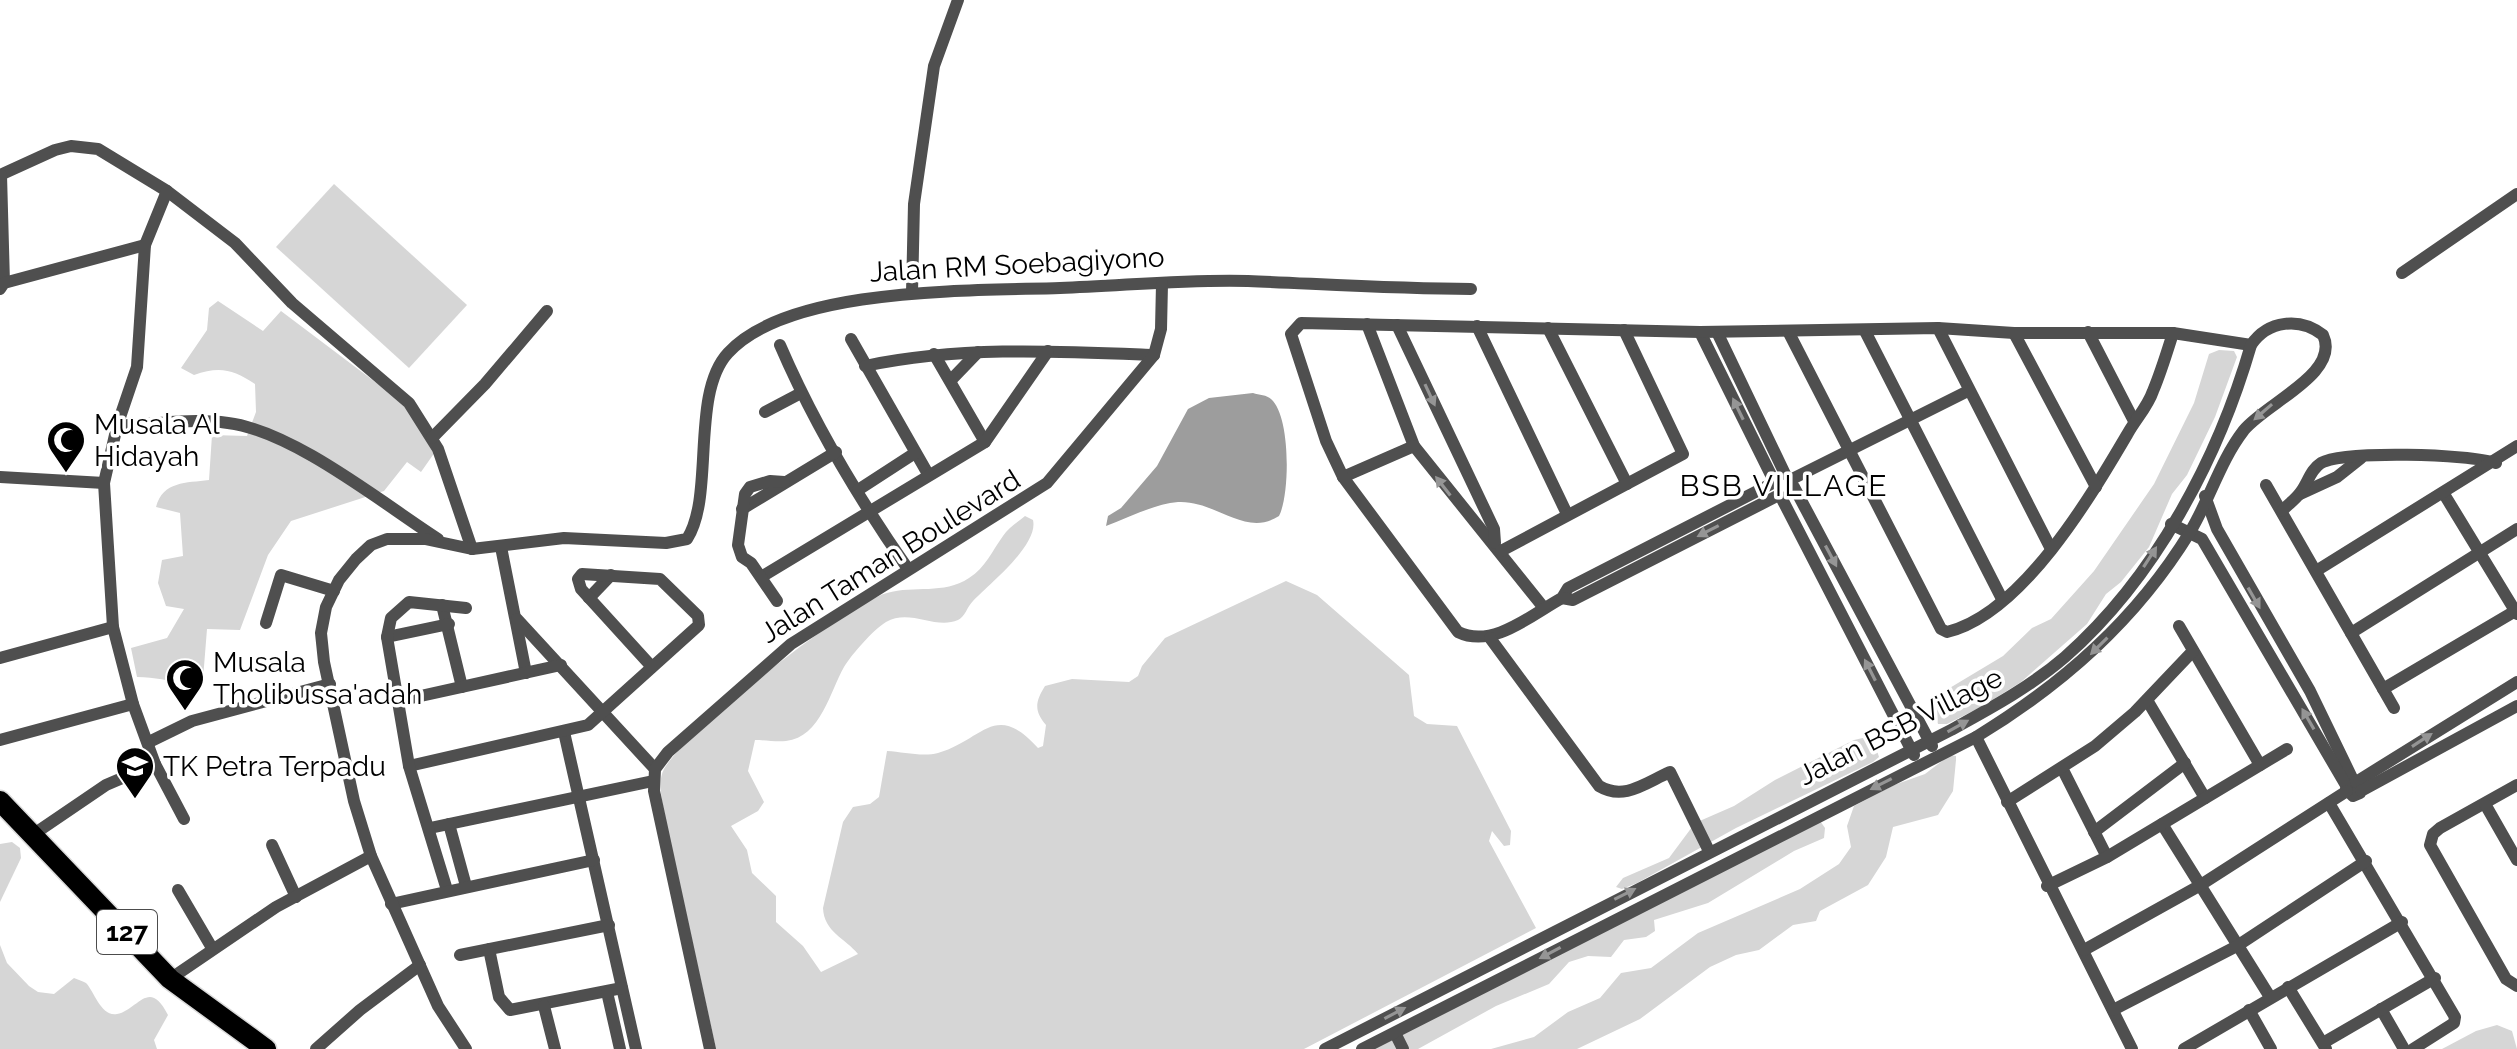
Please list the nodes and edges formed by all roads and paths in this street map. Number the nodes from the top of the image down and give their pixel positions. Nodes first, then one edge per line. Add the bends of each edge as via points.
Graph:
1 (958, 0) edge
2 (1, 175) edge
3 (167, 191) junction
4 (2517, 194) edge
5 (145, 245) junction
6 (2402, 273) dead end
7 (1162, 284) junction
8 (2, 286) edge
9 (1471, 289) dead end
10 (912, 293) junction
11 (547, 311) dead end
12 (1367, 324) junction
13 (1397, 325) junction
14 (1477, 326) junction
15 (1548, 328) junction
16 (1938, 328) junction
17 (1624, 330) junction
18 (1865, 331) junction
19 (1700, 332) junction
20 (1717, 332) junction
21 (2088, 332) junction
22 (1789, 333) junction
23 (2014, 333) junction
24 (2173, 333) junction
25 (851, 339) dead end
26 (780, 345) dead end
27 (2251, 345) junction
28 (1048, 351) junction
29 (978, 352) junction
30 (934, 354) junction
31 (1154, 355) junction
32 (865, 366) junction
33 (951, 380) junction
34 (1968, 391) junction
35 (801, 393) junction
36 (765, 412) dead end
37 (1909, 420) junction
38 (2134, 421) junction
39 (117, 426) junction
40 (432, 438) junction
41 (985, 442) junction
42 (1414, 446) junction
43 (2517, 446) edge
44 (1849, 451) junction
45 (836, 452) junction
46 (915, 453) junction
47 (2361, 458) junction
48 (2496, 463) junction
49 (928, 474) junction
50 (0, 477) edge
51 (1343, 477) junction
52 (104, 483) junction
53 (1627, 484) junction
54 (1782, 485) junction
55 (2266, 485) dead end
56 (2096, 487) junction
57 (2191, 488) junction
58 (858, 490) junction
59 (2300, 494) junction
60 (2444, 494) junction
61 (2208, 497) junction
62 (867, 511) junction
63 (2282, 511) junction
64 (1567, 514) junction
65 (2171, 524) junction
66 (2217, 529) junction
67 (2517, 529) edge
68 (2190, 533) junction
69 (2202, 539) junction
70 (447, 545) junction
71 (501, 547) junction
72 (1498, 547) junction
73 (472, 549) junction
74 (2051, 549) junction
75 (2480, 552) junction
76 (908, 569) junction
77 (2316, 571) junction
78 (611, 575) junction
79 (761, 577) junction
80 (334, 591) junction
81 (589, 598) junction
82 (2002, 599) junction
83 (777, 601) dead end
84 (442, 605) junction
85 (466, 608) dead end
86 (1544, 608) junction
87 (2516, 611) edge
88 (517, 619) junction
89 (266, 623) dead end
90 (449, 624) junction
91 (2179, 626) dead end
92 (113, 627) junction
93 (2351, 633) junction
94 (387, 637) junction
95 (1490, 638) junction
96 (2193, 651) junction
97 (0, 658) edge
98 (561, 665) junction
99 (652, 667) junction
100 (526, 673) junction
101 (2517, 682) edge
102 (330, 684) junction
103 (462, 687) junction
104 (2383, 689) junction
105 (2147, 700) junction
106 (398, 701) junction
107 (133, 704) junction
108 (2517, 706) edge
109 (2394, 708) dead end
110 (604, 712) junction
111 (1915, 714) junction
112 (1898, 724) junction
113 (564, 732) junction
114 (1976, 737) junction
115 (0, 740) edge
116 (1929, 741) junction
117 (149, 742) junction
118 (2287, 749) dead end
119 (1911, 750) junction
120 (1937, 755) junction
121 (2185, 763) junction
122 (155, 764) junction
123 (1920, 764) junction
124 (2260, 765) junction
125 (409, 766) junction
126 (2063, 770) junction
127 (654, 775) junction
128 (2517, 785) edge
129 (2353, 786) junction
130 (580, 796) junction
131 (2205, 798) junction
132 (0, 801) edge
133 (2007, 802) junction
134 (2329, 803) junction
135 (2485, 804) junction
136 (184, 819) dead end
137 (449, 824) junction
138 (2162, 824) junction
139 (430, 828) junction
140 (2094, 832) junction
141 (31, 836) junction
142 (272, 845) dead end
143 (1709, 851) junction
144 (371, 856) junction
145 (2107, 857) junction
146 (594, 860) junction
147 (2517, 860) edge
148 (2366, 861) junction
149 (466, 886) junction
150 (2047, 886) junction
151 (2199, 886) junction
152 (178, 890) dead end
153 (447, 890) junction
154 (296, 897) junction
155 (391, 904) junction
156 (2402, 922) junction
157 (609, 925) junction
158 (2237, 946) junction
159 (212, 948) junction
160 (489, 949) junction
161 (2084, 950) junction
162 (460, 955) dead end
163 (420, 965) junction
164 (2435, 978) junction
165 (170, 979) junction
166 (2517, 986) edge
167 (2288, 987) junction
168 (622, 988) junction
169 (607, 992) junction
170 (2270, 997) junction
171 (544, 1006) junction
172 (2381, 1009) junction
173 (2113, 1010) junction
174 (2249, 1010) junction
175 (1395, 1033) junction
176 (2324, 1046) edge
177 (266, 1049) edge
178 (316, 1049) edge
179 (466, 1049) edge
180 (555, 1049) edge
181 (620, 1049) edge
182 (636, 1049) edge
183 (710, 1049) edge
184 (1325, 1049) edge
185 (1362, 1049) edge
186 (1403, 1049) edge
187 (2132, 1049) edge
188 (2184, 1049) edge
189 (2271, 1049) edge
190 (2404, 1049) edge
191 (2413, 1049) edge

1 - 10 street via 934,66 914,204
2 - 3 street via 55,150 82,146 109,154
2 - 8 street
3 - 5 street
3 - 40 street via 235,243 292,303 409,403
4 - 6 street
5 - 8 street
5 - 39 street via 137,367
7 - 9 street, Jalan RM Soebagiyono via 1249,281
7 - 10 street, Jalan RM Soebagiyono
7 - 31 street, Jalan Taman Boulevard via 1161,329
10 - 71 street, Jalan RM Soebagiyono via 852,301 781,320 727,354 713,383 695,521 687,539 666,543 564,538
11 - 40 street
12 - 13 street
12 - 42 street
12 - 51 street via 1301,323 1291,334
13 - 14 street
13 -> 72 street
14 - 15 street
14 - 64 street
15 - 17 street
15 - 53 street
16 - 18 street
16 - 23 street
16 - 34 street
17 - 19 street
17 - 53 street via 1683,454
18 - 22 street
18 - 37 street
19 - 20 street
54 -> 19 street
20 - 22 street
20 - 54 street
21 - 23 street
21 - 24 street
21 - 38 street
22 - 44 street
23 - 56 street
24 - 27 street
24 - 38 street via 2152,394
25 - 32 street
26 - 35 street
27 - 57 street, Jalan BSB Village via 2228,419
27 -> 61 street via 2257,336 2290,323 2323,335 2328,350 2324,363 2248,425
28 - 29 street
28 - 31 street
28 - 41 street
29 - 30 street
29 - 33 street
30 - 32 street
30 - 33 street
31 - 76 street, Jalan Taman Boulevard via 1047,483
32 - 46 street
33 - 41 street
34 - 37 street
34 - 74 street
35 - 36 street
35 - 45 street
37 - 44 street
37 - 82 street
38 - 56 street
39 - 52 street
39 - 70 street via 200,421 258,431 304,452
40 - 73 street
41 - 49 street
42 - 51 street
72 -> 42 street via 1482,535
43 - 48 street
44 - 54 street
44 - 82 street via 1941,629 1947,632 1974,622
45 - 58 street
45 - 79 street via 742,509 738,545
46 - 49 street
46 - 58 street
47 - 48 street via 2446,454
47 - 59 street via 2337,477
47 - 59 street via 2322,463
48 - 60 street
49 - 62 street
50 - 52 street
51 - 95 street via 1458,632 1473,639
52 - 92 street
53 - 64 street
54 - 86 street via 1568,588
54 -> 111 street
112 -> 54 street
55 - 63 street
56 - 74 street
57 - 61 street
57 - 65 street, Jalan BSB Village
58 - 62 street
59 - 63 street
60 - 75 street
60 - 77 street
61 - 66 street
61 - 68 street
62 - 76 street
62 - 79 street
63 - 77 street
64 - 72 street
65 - 68 street
116 -> 65 street, Jalan BSB Village via 2021,691 2065,657 2131,586
66 - 69 street
66 -> 129 street via 2310,691
67 - 75 street
68 - 69 street
68 -> 114 street via 2160,575 2078,666
129 -> 69 street
70 - 73 street, Jalan RM Soebagiyono
70 - 80 street, Jalan RM Soebagiyono via 404,538 371,545
71 - 73 street, Jalan RM Soebagiyono
71 - 88 street
72 - 86 street
74 - 82 street
75 - 87 street
75 - 93 street
76 - 127 street, Jalan Taman Boulevard via 770,659 668,752
77 - 93 street
78 - 81 street
78 - 81 street via 579,576
78 - 99 street via 660,579 700,623
79 - 83 street
80 - 89 street via 281,575
80 - 102 street, Jalan RM Soebagiyono via 321,633
81 - 99 street
84 - 85 street
84 - 90 street
84 - 94 street via 402,605 391,618
86 - 95 street
87 - 104 street
88 - 98 street
88 - 100 street
90 - 94 street
90 - 103 street
91 - 96 street
92 - 97 street
92 - 107 street
93 - 104 street
94 - 106 street
95 - 143 street via 1599,786 1622,794 1670,772
96 - 105 street
96 - 124 street
98 - 100 street
98 - 110 street
99 - 110 street
100 - 103 street
129 -> 101 street
102 - 117 street via 192,721
102 - 144 street, Jalan RM Soebagiyono
103 - 106 street
104 - 109 street
105 - 121 street
105 - 126 street
106 - 125 street
107 - 115 street
107 - 117 street
108 - 129 street
110 - 113 street via 588,725
110 - 127 street
111 - 112 street
111 - 116 street
112 - 119 street
113 - 125 street
113 - 130 street
114 - 120 street
114 - 133 street
116 - 119 street, Jalan BSB Village
116 - 120 street
117 - 122 street
118 - 124 street
119 - 123 street
119 - 143 street, Jalan BSB Village
120 - 123 street
121 - 131 street
121 - 140 street
122 - 136 street
122 - 141 street via 106,785
123 -> 175 street
124 - 131 street
125 - 139 street
126 - 133 street
126 - 140 street
127 - 130 street
127 - 183 street
128 - 135 street
129 - 134 street
130 - 137 street
130 - 146 street
131 - 138 street
132 - 141 main road, 127
133 - 150 street
134 - 148 street
134 - 151 street
135 - 147 street
135 - 166 street via 2440,828 2430,845 2506,979
137 - 139 street
137 - 149 street
138 - 145 street
138 - 151 street
139 - 153 street
140 - 145 street
141 - 165 main road, 127
142 - 154 street
184 -> 143 street, Jalan BSB Village
144 - 154 street
144 - 155 street, Jalan RM Soebagiyono
145 - 150 street
146 - 149 street
146 - 157 street
148 - 156 street
148 - 158 street
149 - 153 street
150 - 161 street
151 - 158 street
151 - 161 street
152 - 159 street
153 - 155 street
154 - 159 street
155 - 163 street, Jalan RM Soebagiyono
156 - 164 street
156 - 167 street
157 - 160 street
157 - 168 street
158 - 170 street
158 - 173 street
159 - 165 street
160 - 162 street
160 - 171 street via 502,1004 517,1011
161 - 173 street
163 - 178 street
163 - 179 street, Jalan RM Soebagiyono
164 - 172 street
164 - 191 street via 2455,1021
165 - 177 main road, 127
167 - 170 street
167 - 176 street
168 - 169 street
168 - 182 street
169 - 171 street
169 - 181 street
170 - 174 street
171 - 180 street
172 - 176 street
172 - 190 street
173 - 187 street
174 - 188 street
174 - 189 street
175 - 185 street
175 - 186 street

